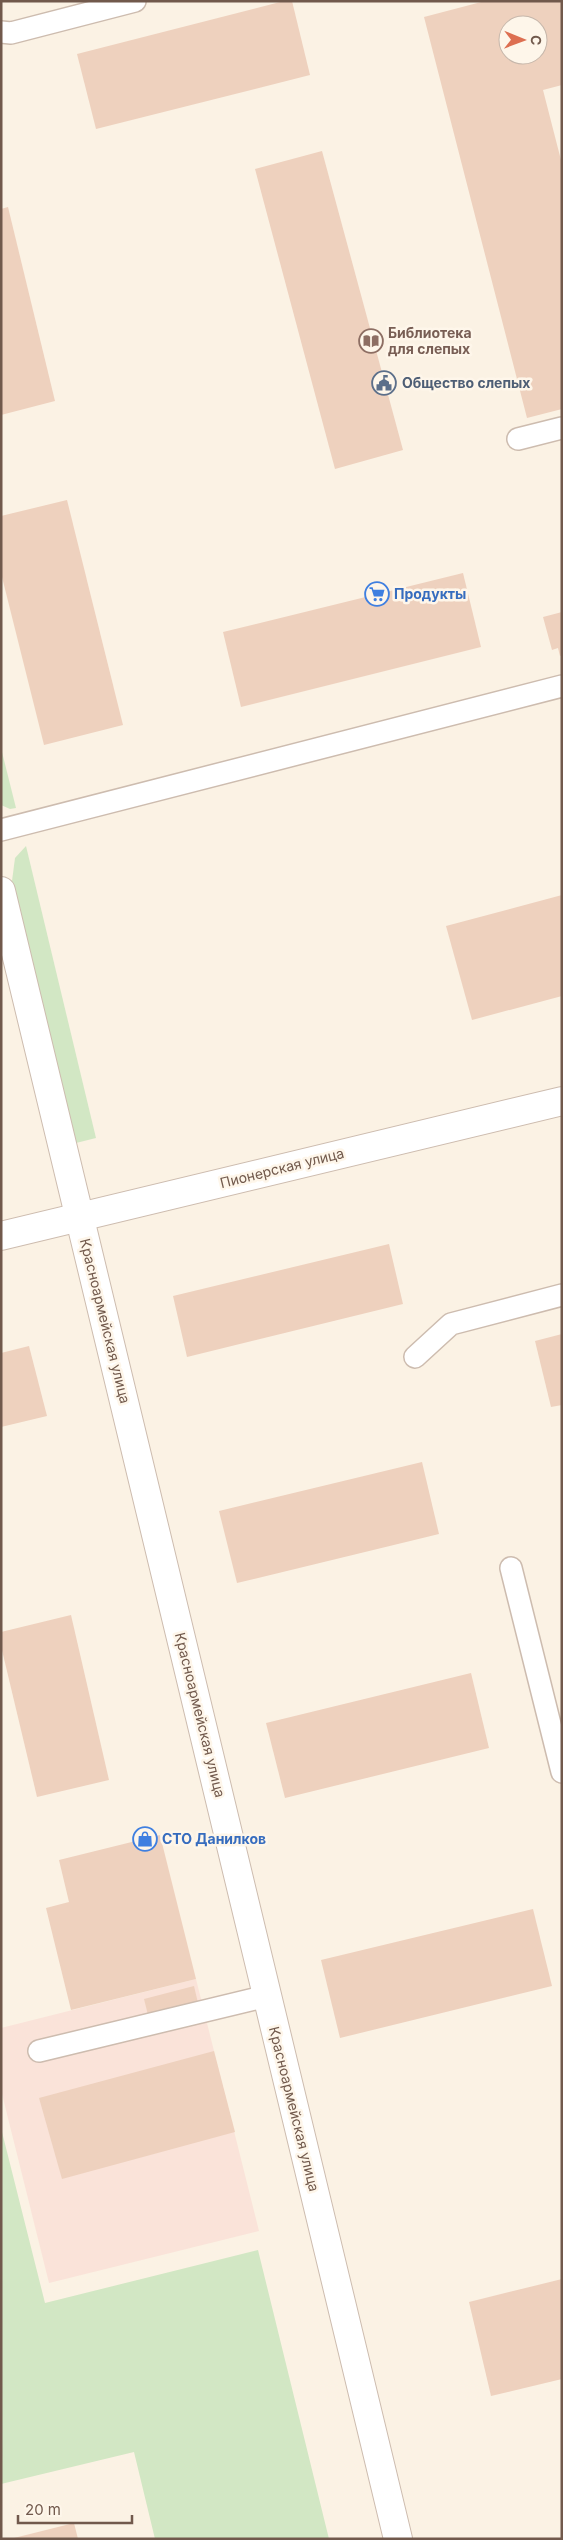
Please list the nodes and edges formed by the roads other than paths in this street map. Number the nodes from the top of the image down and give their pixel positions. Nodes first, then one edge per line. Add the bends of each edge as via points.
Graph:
1 (135, 1) edge
2 (1, 32) edge
3 (562, 428) edge
4 (518, 439) dead end
5 (562, 686) edge
6 (1, 830) edge
7 (1, 891) edge
8 (10, 965) edge
9 (562, 1101) edge
10 (80, 1217) junction
11 (1, 1236) edge
12 (562, 1296) edge
13 (415, 1357) dead end
14 (511, 1568) dead end
15 (562, 1772) edge
16 (267, 1996) junction
17 (39, 2051) dead end
18 (398, 2539) edge

1 - 2 lane via 11,33
3 - 4 lane
5 - 6 lane
7 - 8 street, Красноармейская улица
8 - 10 street, Красноармейская улица
9 - 10 street, Пионерская улица
10 - 11 street, Пионерская улица
10 - 16 street, Красноармейская улица
12 - 13 lane via 451,1324
14 - 15 lane
16 - 17 lane
16 - 18 street, Красноармейская улица

